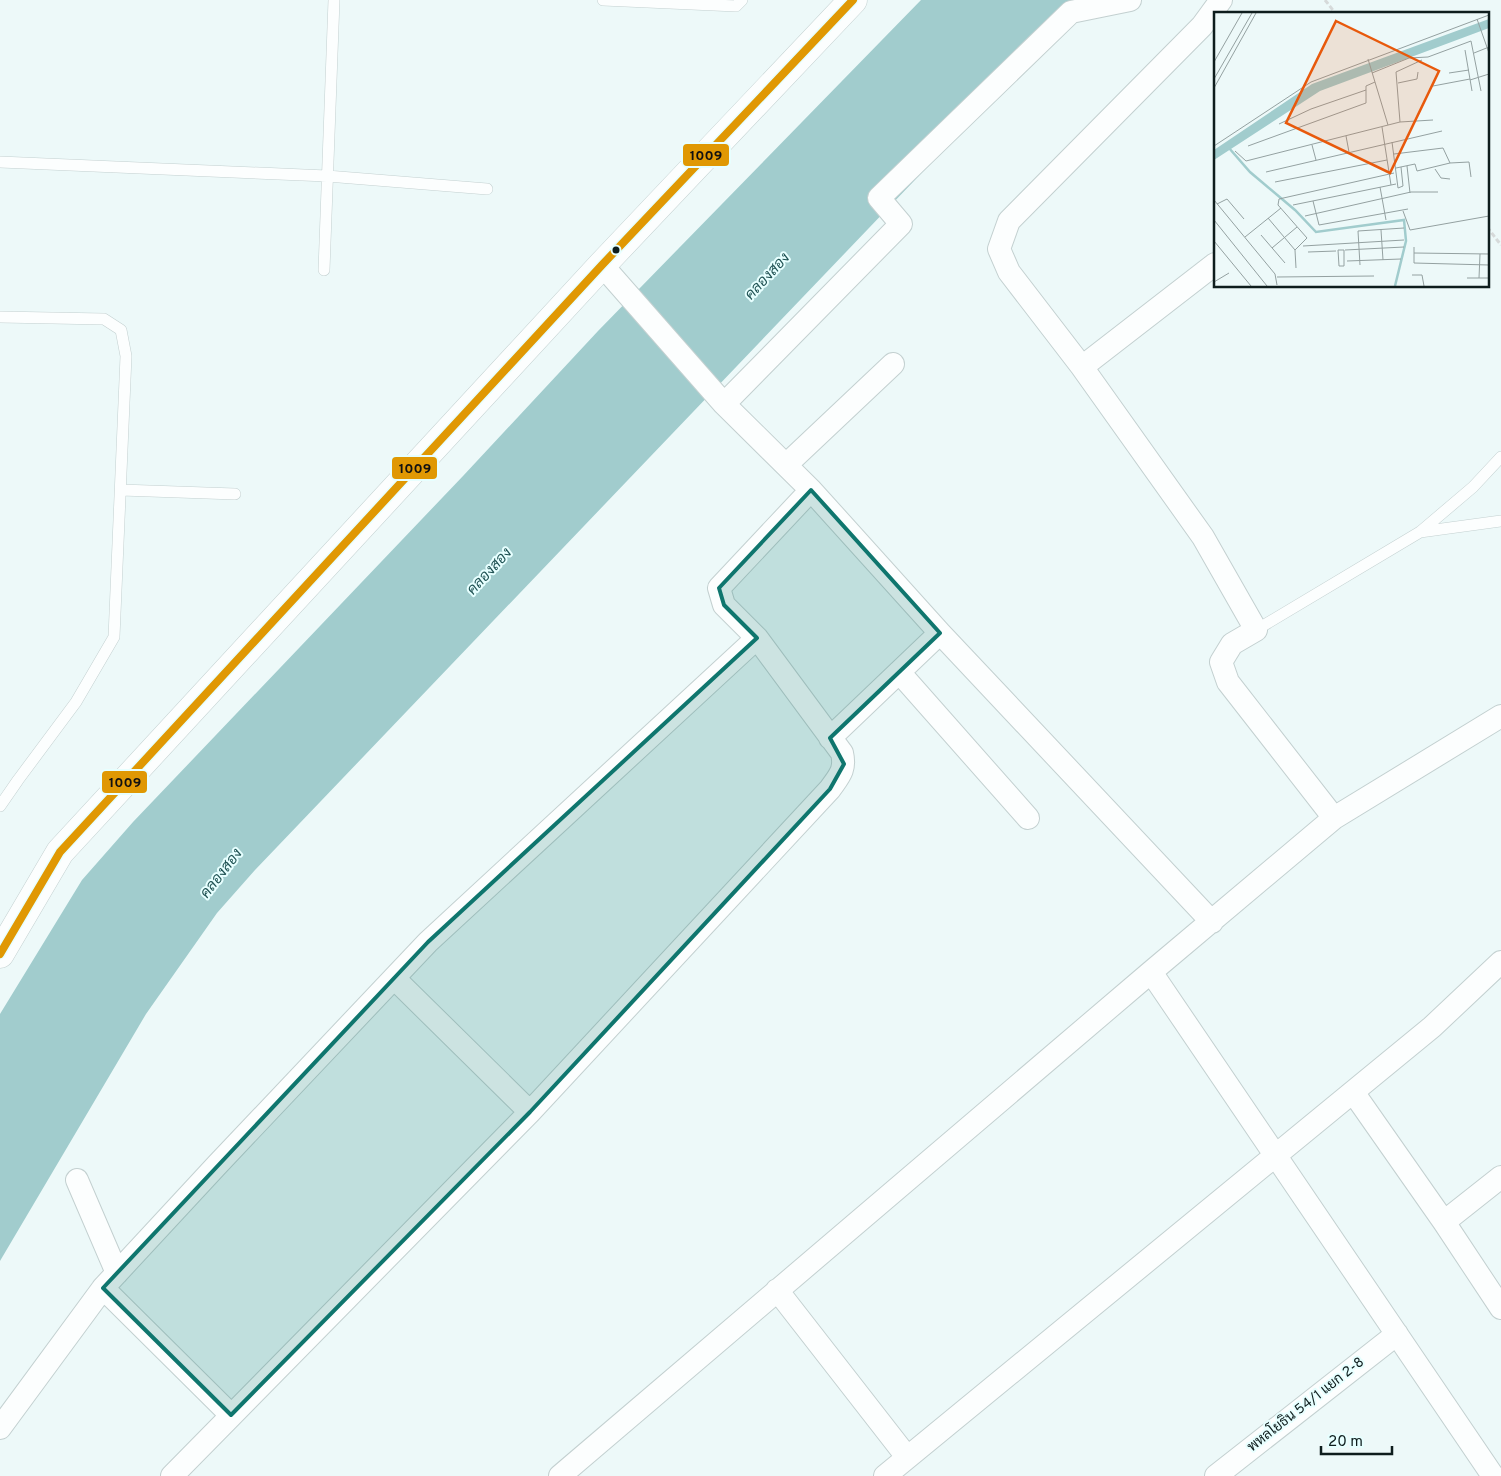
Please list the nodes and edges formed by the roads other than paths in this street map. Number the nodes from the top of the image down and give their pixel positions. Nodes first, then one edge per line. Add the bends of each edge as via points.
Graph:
1 (334, 0) edge
2 (603, 0) edge
3 (742, 0) edge
4 (852, 0) edge
5 (1130, 0) edge
6 (1221, 0) edge
7 (0, 162) edge
8 (328, 176) junction
9 (487, 189) dead end
10 (602, 265) junction
11 (1214, 265) edge
12 (324, 270) dead end
13 (0, 316) edge
14 (893, 364) dead end
15 (1082, 367) junction
16 (724, 404) junction
17 (1501, 457) edge
18 (786, 465) junction
19 (121, 490) junction
20 (811, 490) junction
21 (235, 494) dead end
22 (1501, 521) edge
23 (1420, 532) junction
24 (1256, 630) junction
25 (940, 632) junction
26 (757, 638) junction
27 (899, 672) junction
28 (1501, 716) edge
29 (830, 738) junction
30 (0, 806) edge
31 (1028, 818) dead end
32 (1334, 818) junction
33 (1212, 922) junction
34 (0, 954) edge
35 (1501, 962) edge
36 (1151, 972) junction
37 (394, 978) junction
38 (1353, 1092) junction
39 (530, 1112) junction
40 (1276, 1155) junction
41 (1501, 1177) edge
42 (77, 1180) dead end
43 (1444, 1222) junction
44 (110, 1280) junction
45 (777, 1290) junction
46 (1501, 1308) edge
47 (1397, 1334) junction
48 (232, 1415) junction
49 (0, 1428) edge
50 (907, 1458) junction
51 (172, 1476) edge
52 (560, 1476) edge
53 (885, 1476) edge
54 (1216, 1476) edge
55 (1494, 1476) edge

1 - 8 lane
2 - 3 lane via 736,6
4 - 10 street
5 - 16 street via 1071,12 879,198 901,224
6 - 15 street via 1183,46 1009,221 1000,249 1009,272
7 - 8 lane
8 - 9 lane
8 - 12 lane
10 - 16 street
10 - 34 street via 60,852
11 - 15 street
13 - 19 lane via 104,319 121,330 126,356
14 - 18 street
15 - 24 street via 1203,537
16 - 18 street
17 - 23 lane via 1473,488
18 - 20 street
19 - 21 lane
19 - 30 lane via 114,637 76,702
20 - 25 street
20 - 26 street via 719,588 724,605
22 - 23 lane
23 - 24 lane
24 - 32 street via 1232,644 1221,662 1228,682
25 - 27 street
25 - 33 street
26 - 29 street
26 - 37 street via 428,942
27 - 29 street
27 - 31 street
28 - 32 street
29 - 39 street via 842,753 844,764 830,789
32 - 33 street
33 - 36 street
35 - 38 street via 1432,1028
36 - 40 street
36 - 45 street
37 - 39 street
37 - 44 street
38 - 40 street
38 - 43 street
39 - 48 street
40 - 47 street
40 - 50 street
41 - 43 street
42 - 44 street
43 - 46 street
44 - 48 street
44 - 49 street
45 - 50 street
45 - 52 street
47 - 54 street, พหลโยธิน 54/1 แยก 2-8
47 - 55 street
48 - 51 street
50 - 53 street

